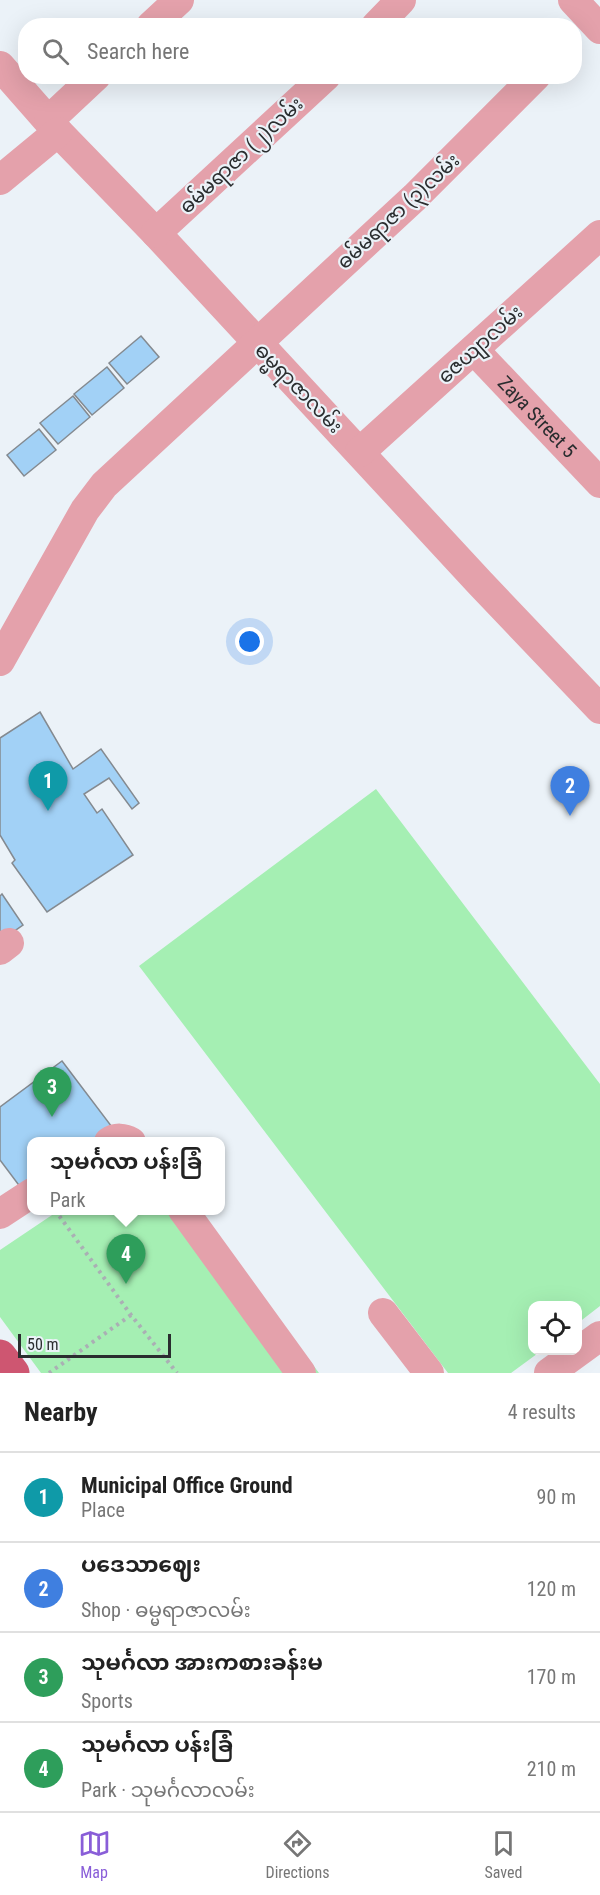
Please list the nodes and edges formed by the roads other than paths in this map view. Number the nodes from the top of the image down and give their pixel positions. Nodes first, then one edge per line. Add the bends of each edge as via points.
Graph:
1 (179, 0) edge
2 (401, 0) edge
3 (160, 18) edge
4 (384, 18) edge
5 (0, 66) edge
6 (89, 84) edge
7 (317, 84) edge
8 (528, 84) edge
9 (53, 126) junction
10 (0, 180) edge
11 (156, 233) junction
12 (598, 242) edge
13 (256, 343) junction
14 (474, 350) junction
15 (360, 452) junction
16 (600, 483) edge
17 (0, 662) edge
18 (600, 709) edge
19 (27, 1196) edge
20 (0, 1214) edge
21 (187, 1215) edge
22 (383, 1313) dead end
23 (600, 1336) edge
24 (0, 1356) edge
25 (13, 1373) edge
26 (301, 1373) edge
27 (429, 1373) edge
28 (549, 1373) edge

1 - 3 street
2 - 4 street
5 - 9 street, ဓမ္မရာဇာလမ်း
6 - 9 street
7 - 11 street, ဓမ်မရာဇာ (၂)လမ်း
8 - 13 street, ဓမ်မရာဇာ (၃)လမ်း via 415,197
9 - 10 street
9 - 11 street, ဓမ္မရာဇာလမ်း
11 - 13 street, ဓမ္မရာဇာလမ်း
12 - 14 street, ဇေယျာလမ်း
13 - 15 street, ဓမ္မရာဇာလမ်း
13 - 17 street, ဓမ်မရာဇာ (၃)လမ်း via 104,485 85,510
14 - 15 street, ဇေယျာလမ်း
14 - 16 street, Zaya Street 5
15 - 18 street, ဓမ္မရာဇာလမ်း
19 - 20 street
21 - 26 street
22 - 27 street
23 - 28 street
24 - 25 main road

